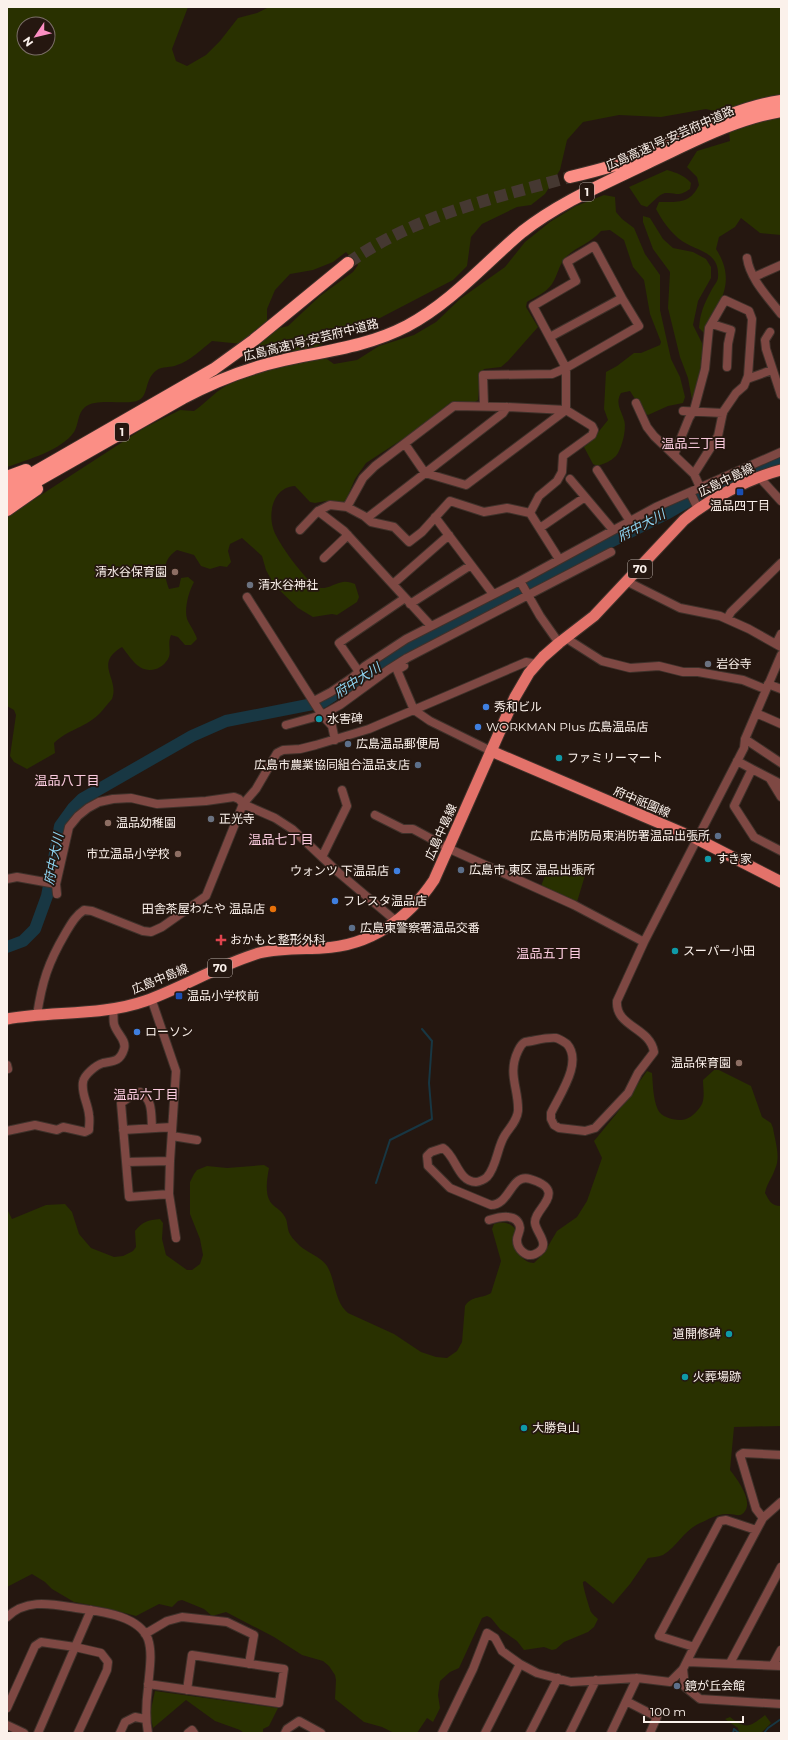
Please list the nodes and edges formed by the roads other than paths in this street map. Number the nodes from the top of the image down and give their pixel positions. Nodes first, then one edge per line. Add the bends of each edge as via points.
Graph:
1 (781, 101) edge
2 (781, 111) edge
3 (714, 127) junction
4 (570, 178) tunnel mouth
5 (747, 258) dead end
6 (348, 263) tunnel mouth
7 (781, 265) edge
8 (754, 276) junction
9 (622, 298) junction
10 (781, 314) edge
11 (712, 324) junction
12 (770, 332) dead end
13 (550, 337) junction
14 (727, 367) dead end
15 (566, 368) junction
16 (772, 370) junction
17 (746, 379) junction
18 (781, 395) edge
19 (636, 403) dead end
20 (484, 406) junction
21 (507, 407) junction
22 (566, 410) junction
23 (694, 410) junction
24 (683, 411) dead end
25 (722, 413) junction
26 (137, 419) junction
27 (405, 444) junction
28 (781, 452) edge
29 (674, 455) junction
30 (597, 470) dead end
31 (781, 470) edge
32 (425, 473) junction
33 (694, 474) junction
34 (7, 477) edge
35 (760, 478) junction
36 (570, 479) dead end
37 (700, 487) junction
38 (7, 488) edge
39 (690, 492) junction
40 (585, 497) junction
41 (7, 498) edge
42 (781, 501) edge
43 (347, 507) junction
44 (698, 509) junction
45 (7, 510) edge
46 (318, 511) junction
47 (530, 513) junction
48 (435, 517) junction
49 (367, 518) junction
50 (630, 521) junction
51 (540, 528) junction
52 (300, 530) dead end
53 (613, 530) junction
54 (348, 535) junction
55 (449, 535) junction
56 (611, 552) dead end
57 (324, 558) dead end
58 (559, 559) junction
59 (781, 563) edge
60 (471, 564) junction
61 (520, 581) junction
62 (628, 582) junction
63 (393, 584) junction
64 (493, 594) junction
65 (529, 595) junction
66 (247, 597) dead end
67 (408, 601) junction
68 (727, 619) junction
69 (431, 626) junction
70 (781, 634) edge
71 (563, 640) junction
72 (778, 646) edge
73 (419, 652) junction
74 (781, 655) edge
75 (536, 664) junction
76 (359, 672) junction
77 (767, 686) junction
78 (781, 689) edge
79 (314, 701) junction
80 (414, 710) junction
81 (756, 713) junction
82 (322, 715) junction
83 (781, 724) edge
84 (286, 725) dead end
85 (745, 739) junction
86 (335, 740) junction
87 (491, 751) junction
88 (737, 761) junction
89 (781, 763) edge
90 (752, 769) junction
91 (769, 778) junction
92 (781, 784) edge
93 (342, 790) dead end
94 (781, 797) edge
95 (244, 804) junction
96 (375, 815) dead end
97 (697, 839) junction
98 (448, 848) junction
99 (781, 851) edge
100 (322, 856) junction
101 (7, 879) edge
102 (781, 882) edge
103 (55, 884) junction
104 (57, 894) dead end
105 (397, 922) junction
106 (644, 942) junction
107 (151, 998) junction
108 (113, 1009) junction
109 (37, 1015) junction
110 (7, 1018) edge
111 (172, 1127) junction
112 (152, 1128) junction
113 (123, 1130) junction
114 (7, 1131) edge
115 (172, 1136) junction
116 (197, 1140) dead end
117 (170, 1161) junction
118 (126, 1162) junction
119 (169, 1194) junction
120 (490, 1220) dead end
121 (176, 1238) dead end
122 (781, 1455) edge
123 (781, 1502) edge
124 (762, 1518) junction
125 (756, 1530) junction
126 (781, 1567) edge
127 (91, 1610) junction
128 (7, 1618) edge
129 (145, 1634) junction
130 (75, 1647) junction
131 (694, 1647) junction
132 (781, 1650) edge
133 (730, 1663) junction
134 (249, 1664) junction
135 (520, 1664) junction
136 (686, 1665) junction
137 (777, 1666) edge
138 (558, 1678) junction
139 (636, 1678) junction
140 (596, 1680) junction
141 (148, 1684) junction
142 (187, 1690) junction
143 (626, 1701) junction
144 (781, 1704) edge
145 (7, 1708) edge
146 (145, 1719) junction
147 (7, 1725) edge
148 (24, 1733) edge
149 (38, 1733) edge
150 (78, 1733) edge
151 (120, 1733) edge
152 (148, 1733) edge
153 (188, 1733) edge
154 (194, 1733) edge
155 (285, 1733) edge
156 (320, 1733) edge
157 (442, 1733) edge
158 (485, 1733) edge
159 (530, 1733) edge
160 (570, 1733) edge
161 (610, 1733) edge
162 (650, 1733) edge

1 - 3 highway, 広島高速1号;安芸府中道路 / 1 via 754,107
2 - 3 highway, 広島高速1号;安芸府中道路 / 1
3 - 4 highway, 広島高速1号;安芸府中道路 / 1 via 634,159
3 - 26 highway, 広島高速1号;安芸府中道路 / 1 via 549,213 523,232 455,293 406,327 331,351 240,372
5 - 8 street via 748,268
6 - 26 highway, 広島高速1号;安芸府中道路 / 1 via 233,356
7 - 8 street
8 - 10 street
9 - 13 street
9 - 13 street via 594,246 567,262 576,281 533,306
9 - 15 street via 639,326
11 - 14 street via 731,330
11 - 17 street via 725,300 749,311 752,319
11 - 23 street via 706,343 705,369
12 - 16 street via 765,340
13 - 15 street
15 - 20 street via 552,374 483,375
15 - 22 street
16 - 17 street
16 - 18 street
17 - 25 street via 744,386
19 - 29 street via 647,427
20 - 21 street
20 - 27 street via 454,406
21 - 22 street
21 - 32 street via 503,413
22 - 32 street via 466,485
22 - 47 street via 592,426 594,430 592,435 563,456 562,472 557,481 539,496
23 - 24 street
23 - 25 street
23 - 29 street
25 - 33 street via 718,436
26 - 34 highway
26 - 38 highway, 広島高速1号;安芸府中道路 / 1
26 - 41 highway, 広島高速1号;安芸府中道路 / 1
26 - 45 highway
27 - 32 street
27 - 43 street via 363,478
28 - 37 street
29 - 33 street
30 - 50 street
31 - 35 main road, 広島中島線 / 70
32 - 49 street
33 - 37 street
35 - 42 street
35 - 44 main road, 広島中島線 / 70 via 711,500
36 - 40 street
37 - 39 street
39 - 44 street
39 - 50 street
40 - 51 street
40 - 53 street
43 - 46 street via 330,505
43 - 49 street
44 - 62 main road, 広島中島線 / 70 via 684,520
46 - 52 street
46 - 54 street
47 - 48 street via 507,508 484,512 450,501
47 - 51 street
48 - 49 street via 422,532 408,542 394,527 371,522
48 - 55 street
50 - 53 street
51 - 58 street
53 - 58 street
54 - 57 street
54 - 63 street
55 - 60 street
55 - 63 street
56 - 65 street
58 - 61 street
59 - 68 street
60 - 64 street
60 - 67 street
61 - 64 street
61 - 65 street
62 - 68 street via 680,608
62 - 71 main road, 広島中島線 / 70 via 594,616
63 - 67 street
64 - 69 street
65 - 71 street
65 - 73 street
66 - 79 street
67 - 69 street
67 - 76 street via 339,643
68 - 72 street
69 - 76 street via 406,639
70 - 72 street
71 - 75 main road, 広島中島線 / 70
71 - 77 street via 569,640 602,661 630,668 659,666
73 - 80 street via 413,660 397,670
73 - 82 street
74 - 77 street
75 - 80 street via 526,662
75 - 87 main road, 広島中島線 / 70 via 516,693
76 - 79 street
77 - 78 street
77 - 81 street
79 - 82 street
80 - 86 street
80 - 87 street via 430,721
81 - 83 street
81 - 85 street
82 - 84 street
82 - 86 street via 332,726
85 - 88 street via 744,748
85 - 89 street
86 - 95 street via 276,753 256,789
87 - 97 main road, 府中祇園線
87 - 98 main road, 広島中島線 / 70
88 - 90 street
88 - 97 street
90 - 91 street
90 - 99 street via 734,806 754,837
91 - 92 street
91 - 94 street
93 - 100 street via 347,806
95 - 100 street via 292,829
95 - 103 street via 234,797 176,804 157,804 130,798 113,798 98,802 78,816 69,827
95 - 109 street via 206,896 162,927 151,932 143,931 92,910 84,910 75,916 52,956 42,987
96 - 98 street via 403,829 413,829
97 - 102 main road, 府中祇園線
97 - 106 street
98 - 105 main road, 広島中島線 / 70 via 426,892
98 - 106 street via 574,905
100 - 105 street
101 - 103 street via 17,877
103 - 104 street
105 - 107 main road, 広島中島線 / 70 via 375,935 349,944 268,951 244,958
106 - 120 street via 617,1001 617,1008 620,1016 650,1040 654,1052 638,1073 628,1093 595,1128 585,1131 558,1128 552,1119 551,1113 573,1068 571,1049 557,1038 525,1042 521,1044 512,1069 518,1111 486,1178 476,1182 468,1180 450,1152 443,1148 427,1156 428,1166 450,1188 491,1205 498,1205 504,1201 518,1180 523,1178 531,1179 548,1191 546,1205 535,1218 535,1224 544,1242 536,1254 524,1254 520,1249 517,1240 520,1228 512,1217
107 - 108 main road, 広島中島線 / 70
107 - 111 street via 176,1071
108 - 109 main road, 広島中島線 / 70
108 - 114 street via 114,1024 124,1041 124,1049 119,1058 110,1063 102,1063 83,1080 82,1090 89,1114 89,1130 85,1132 63,1127 57,1130 35,1125
109 - 110 main road, 広島中島線 / 70
111 - 112 street
111 - 115 street
112 - 113 street
112 - 113 street via 150,1102 140,1092 121,1103
113 - 118 street
115 - 116 street
115 - 117 street
117 - 118 street
117 - 119 street
118 - 119 street via 129,1197
119 - 121 street
122 - 124 street via 740,1455 756,1508
123 - 124 street
124 - 125 street
125 - 131 street
125 - 131 street via 726,1520 720,1521 659,1636
126 - 133 street
127 - 128 street via 47,1603 29,1604 13,1611
127 - 129 street via 122,1617 136,1624
127 - 130 street
129 - 134 street via 167,1621 182,1617 227,1622 254,1635
129 - 141 street via 150,1654
130 - 145 street via 41,1642 35,1646
130 - 149 street
130 - 150 street via 101,1653 108,1662 108,1670
131 - 136 street
132 - 137 street
133 - 136 street
133 - 137 street
134 - 142 street via 192,1655
134 - 142 street via 284,1669 279,1703
135 - 138 street via 537,1673
135 - 157 street via 502,1651 495,1638 487,1633 473,1669
135 - 158 street
136 - 139 street via 670,1682
136 - 144 street via 685,1687 700,1700
138 - 140 street via 571,1682
138 - 159 street
139 - 140 street
139 - 143 street
140 - 160 street
141 - 142 street
141 - 146 street
143 - 161 street
143 - 162 street via 657,1716
146 - 151 street via 135,1717 126,1722
146 - 152 street
147 - 148 street
153 - 154 street via 192,1730
155 - 156 street via 299,1721

